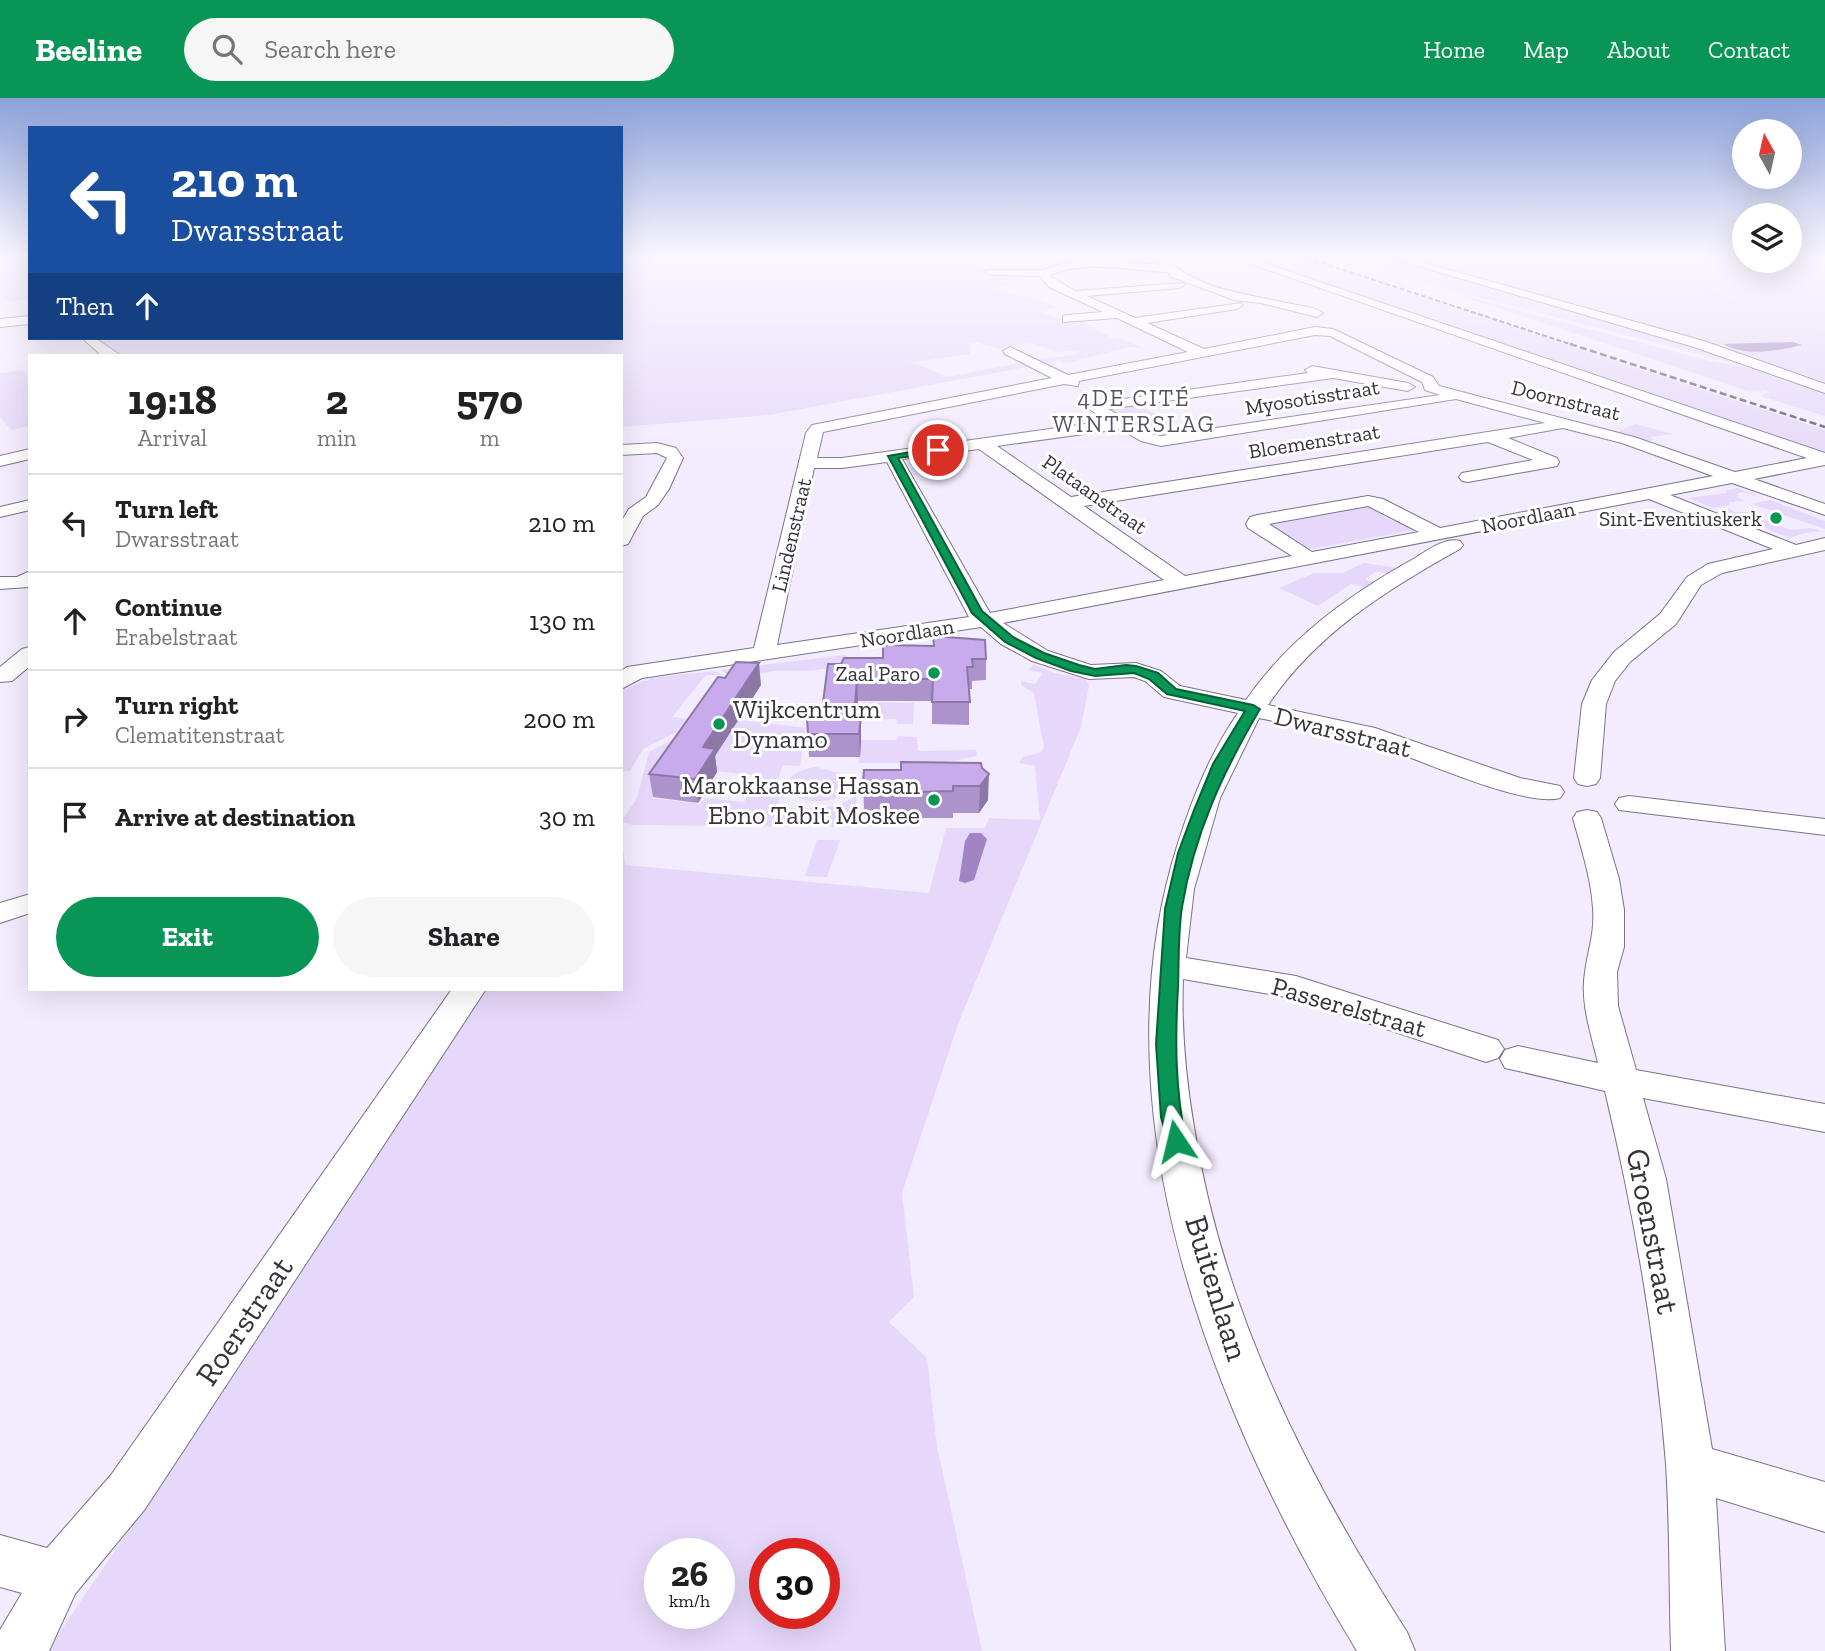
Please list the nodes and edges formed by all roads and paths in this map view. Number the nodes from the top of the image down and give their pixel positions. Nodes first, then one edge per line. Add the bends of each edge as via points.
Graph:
1 (1153, 330) edge
2 (1451, 330) edge
3 (1651, 330) edge
4 (90, 340) edge
5 (1010, 351) dead end
6 (1205, 352) junction
7 (106, 354) edge
8 (1249, 359) dead end
9 (1288, 366) dead end
10 (1331, 374) junction
11 (1061, 377) junction
12 (1408, 387) dead end
13 (1825, 389) edge
14 (1454, 395) junction
15 (1098, 396) dead end
16 (1135, 401) junction
17 (1156, 411) dead end
18 (1120, 424) junction
19 (1567, 424) junction
20 (828, 425) joint
21 (1178, 428) junction
22 (1488, 436) junction
23 (983, 443) junction
24 (623, 450) edge
25 (1197, 450) dead end
26 (28, 454) edge
27 (892, 456) junction
28 (1825, 460) edge
29 (0, 461) edge
30 (809, 463) junction
31 (1468, 477) dead end
32 (1734, 478) junction
33 (1652, 494) junction
34 (1069, 503) junction
35 (28, 505) edge
36 (1825, 510) edge
37 (0, 512) edge
38 (628, 513) edge
39 (623, 532) edge
40 (1445, 539) junction
41 (1825, 544) edge
42 (1794, 551) junction
43 (1310, 559) junction
44 (1825, 564) edge
45 (1244, 571) junction
46 (28, 578) edge
47 (0, 583) edge
48 (1182, 583) junction
49 (1278, 586) dead end
50 (986, 620) junction
51 (764, 653) junction
52 (28, 656) edge
53 (628, 668) edge
54 (28, 675) edge
55 (2, 676) edge
56 (1253, 709) junction
57 (1550, 792) junction
58 (1587, 798) junction
59 (1629, 804) junction
60 (1825, 827) edge
61 (28, 904) edge
62 (0, 913) edge
63 (1168, 966) junction
64 (468, 991) edge
65 (1621, 1081) junction
66 (1825, 1118) edge
67 (1690, 1466) junction
68 (1825, 1507) edge
69 (0, 1561) edge
70 (57, 1576) junction
71 (18, 1651) edge
72 (1388, 1651) edge
73 (1698, 1651) edge

1 - 6 street
2 - 28 street
3 - 13 street
4 - 7 street
5 - 11 street
6 - 8 street
6 - 11 street
6 - 14 street, Doornstraat via 1315,331 1333,333 1428,380 1430,387
9 - 10 street
10 - 12 street
10 - 16 street
11 - 15 street
11 - 20 street
14 - 19 street, Doornstraat
14 - 21 street, Myosotisstraat
16 - 17 street
16 - 18 street via 1093,407
18 - 21 street via 1154,440
18 - 23 street
19 - 22 street, Bloemenstraat
19 - 32 street, Doornstraat via 1637,442
20 - 30 street, Lindenstraat via 814,433
21 - 25 street
22 - 31 street via 1551,462
22 - 34 street, Bloemenstraat
23 - 27 street
23 - 34 street, Plataanstraat
24 - 38 street via 657,448 675,458 652,501
26 - 29 street
27 - 30 street
27 - 50 street, Dwarsstraat via 977,613
28 - 32 street, Noordlaan
30 - 51 street, Lindenstraat
32 - 33 street, Noordlaan
32 - 36 street, Doornstraat
33 - 40 street, Noordlaan
33 - 42 street
34 - 48 street, Plataanstraat
35 - 37 street
38 - 39 street
40 - 43 street, Noordlaan
40 - 43 street via 1368,501 1257,521 1255,524
40 - 56 street, Buitenlaan via 1339,615 1300,650
41 - 42 street, Groenstraat
42 - 44 street
42 - 58 street, Groenstraat via 1700,575 1668,620 1622,657 1604,680 1594,704
43 - 45 street, Noordlaan
45 - 48 street, Noordlaan
45 - 49 street
46 - 47 street
48 - 50 street, Noordlaan
50 - 51 street, Noordlaan
50 - 56 street, Dwarsstraat via 1015,643 1076,668 1095,673 1136,670 1153,676 1172,692
51 - 53 street, Noordlaan
52 - 55 street
54 - 55 street
56 - 57 street, Dwarsstraat via 1366,733 1514,785
56 - 63 street, Buitenlaan via 1220,764 1186,853
57 - 58 street, Dwarsstraat via 1564,784
57 - 58 street, Dwarsstraat via 1564,805
58 - 59 street, Dwarsstraat
58 - 59 street, Dwarsstraat via 1612,813
58 - 65 street, Groenstraat via 1609,910 1601,1006
59 - 60 street, Dwarsstraat
61 - 62 street
63 - 65 street, Passerelstraat via 1296,987 1502,1054
63 - 72 street, Buitenlaan via 1165,1044 1171,1117 1202,1258 1268,1433 1315,1530
64 - 70 street, Roerstraat via 128,1492
65 - 66 street, Passerelstraat
65 - 67 street, Groenstraat via 1649,1195
67 - 68 street
67 - 73 street, Groenstraat
69 - 70 street
70 - 71 street, Roerstraat

